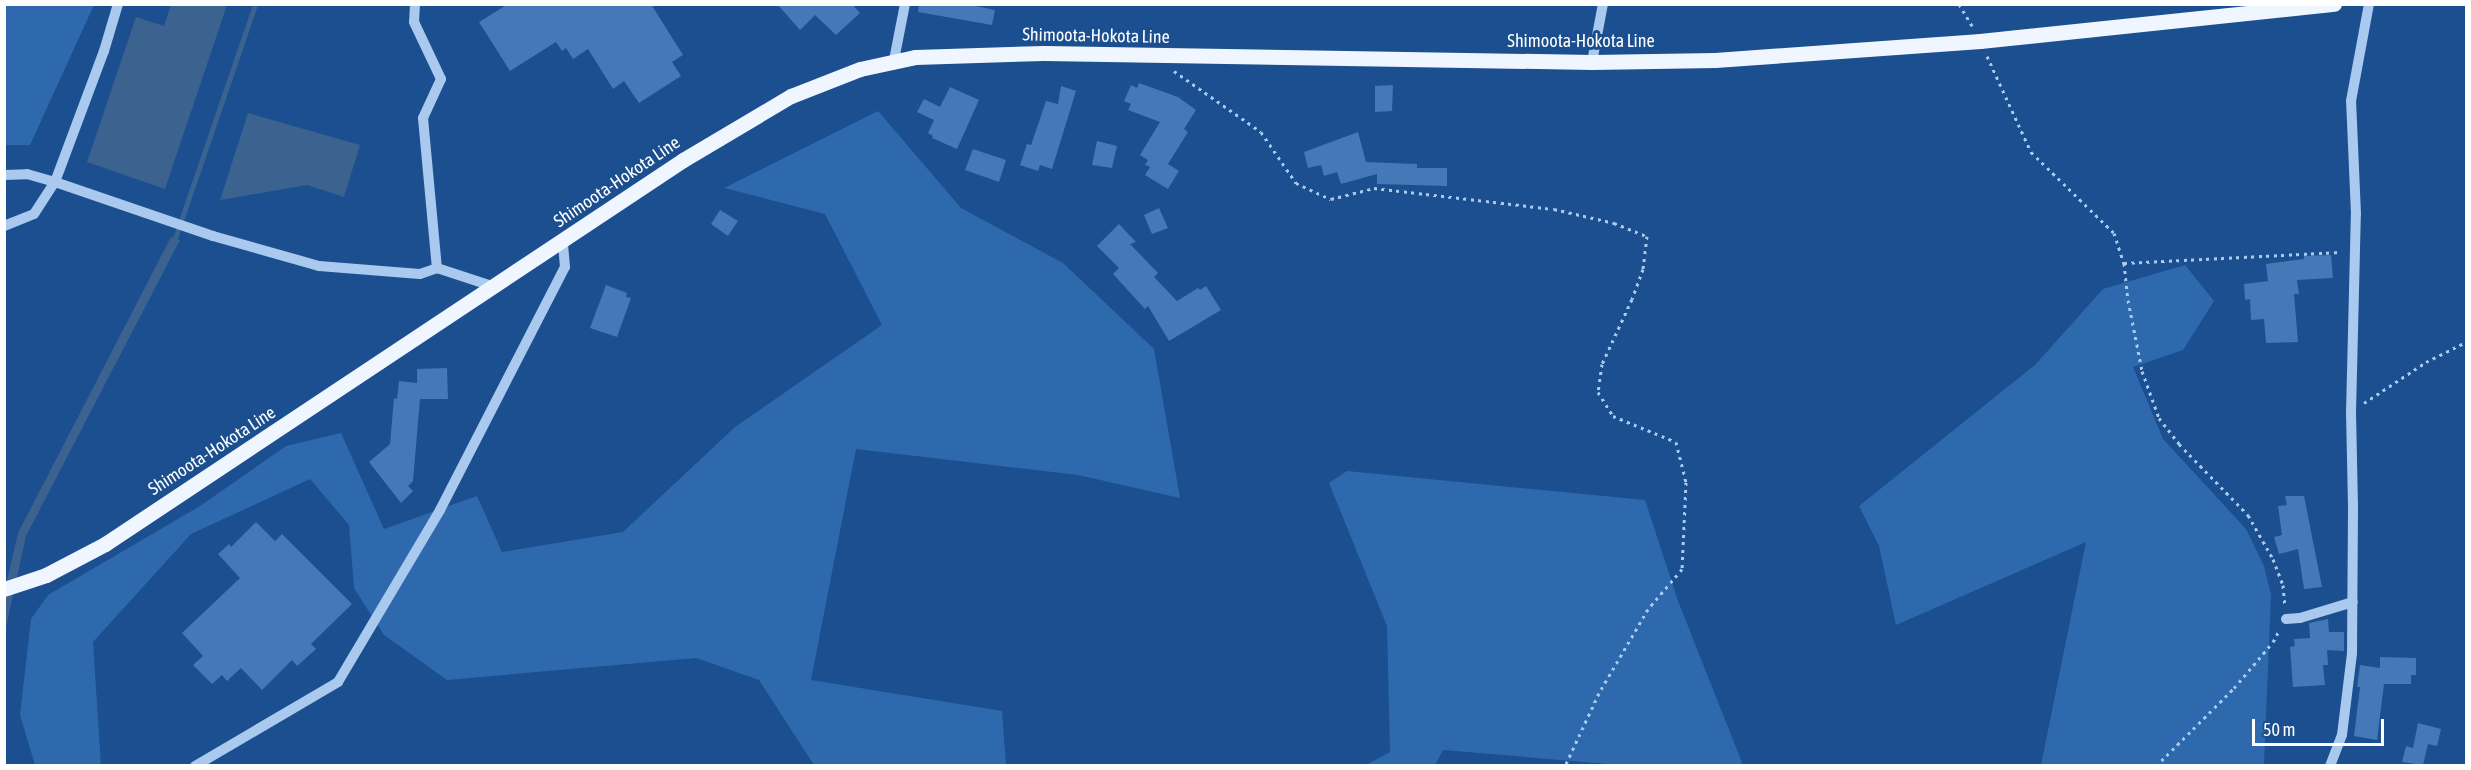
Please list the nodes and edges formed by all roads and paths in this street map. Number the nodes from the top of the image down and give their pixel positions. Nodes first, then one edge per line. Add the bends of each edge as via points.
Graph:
1 (118, 4) edge
2 (415, 4) edge
3 (905, 4) edge
4 (1603, 4) edge
5 (1959, 4) edge
6 (2334, 4) edge
7 (2369, 4) edge
8 (1980, 41) junction
9 (1152, 57) junction
10 (894, 60) junction
11 (1592, 62) junction
12 (4, 175) edge
13 (55, 182) junction
14 (4, 226) edge
15 (563, 242) junction
16 (2355, 252) junction
17 (2124, 263) junction
18 (437, 268) junction
19 (495, 287) junction
20 (2466, 342) edge
21 (2351, 413) junction
22 (4, 589) edge
23 (2353, 602) junction
24 (2286, 619) junction
25 (195, 765) edge
26 (1565, 765) edge
27 (2156, 765) edge
28 (2330, 765) edge

1 - 13 street
2 - 18 street via 414,22 441,79 423,118
3 - 10 street
4 - 11 street
5 - 8 path
6 - 8 main road, Shimoota-Hokota Line
7 - 16 street via 2351,101
8 - 11 main road, Shimoota-Hokota Line via 1727,60
8 - 17 path via 2031,152 2114,233
9 - 10 main road, Shimoota-Hokota Line via 1044,53
9 - 11 main road, Shimoota-Hokota Line
9 - 26 path via 1261,132 1296,183 1331,199 1374,188 1554,209 1614,223 1647,236 1643,269 1602,364 1598,392 1613,416 1676,441 1686,482 1682,569 1648,609 1599,693
10 - 15 main road, Shimoota-Hokota Line via 791,96 683,160
12 - 13 street via 27,174
13 - 14 street via 34,214
13 - 18 street via 127,209 319,266 420,274
15 - 19 main road, Shimoota-Hokota Line
15 - 25 street via 565,267 440,510 338,682
16 - 17 path
16 - 21 street
17 - 24 path via 2142,371 2159,418 2248,515 2283,585
18 - 19 street
19 - 22 main road, Shimoota-Hokota Line via 105,544 46,575
20 - 21 path via 2426,362
21 - 23 street
23 - 24 street
23 - 28 street via 2352,653 2342,735
24 - 27 path via 2273,642 2234,688

